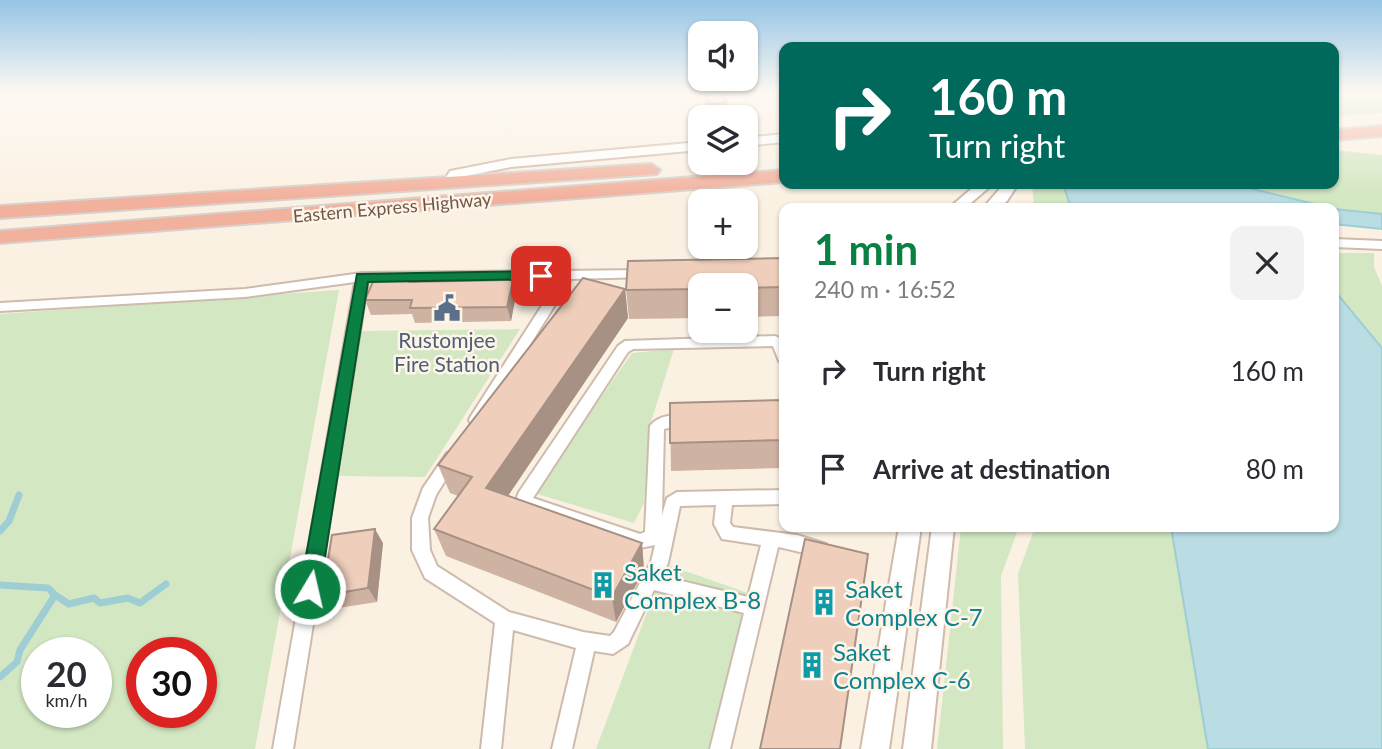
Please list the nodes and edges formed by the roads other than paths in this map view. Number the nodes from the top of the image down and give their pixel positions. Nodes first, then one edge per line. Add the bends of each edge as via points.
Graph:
1 (1382, 131) edge
2 (1339, 135) edge
3 (779, 139) edge
4 (758, 141) edge
5 (688, 147) edge
6 (779, 161) edge
7 (779, 176) edge
8 (450, 183) junction
9 (980, 189) edge
10 (1008, 189) edge
11 (962, 203) edge
12 (996, 203) edge
13 (0, 212) edge
14 (0, 237) edge
15 (1339, 243) edge
16 (1382, 245) edge
17 (662, 273) edge
18 (567, 276) junction
19 (362, 277) junction
20 (0, 307) edge
21 (779, 343) edge
22 (705, 419) edge
23 (779, 496) edge
24 (725, 498) junction
25 (909, 532) edge
26 (942, 532) edge
27 (659, 536) junction
28 (771, 539) junction
29 (838, 555) edge
30 (650, 581) junction
31 (754, 607) junction
32 (506, 619) junction
33 (587, 641) junction
34 (283, 749) edge
35 (491, 749) edge
36 (562, 749) edge
37 (720, 749) edge
38 (875, 749) edge
39 (917, 749) edge

1 - 2 highway
3 - 4 main road
5 - 8 main road via 510,163 455,174
6 - 8 highway, Eastern Express Highway
7 - 14 highway, Eastern Express Highway
8 - 13 highway, Eastern Express Highway
9 - 11 main road
10 - 12 main road
15 - 16 street
17 - 18 street
18 - 19 street
18 - 32 street via 429,493 420,518 421,550 431,572
19 - 20 street via 245,293
19 - 34 street
21 - 27 street via 631,344 623,349 525,497 528,503 640,541
22 - 27 street via 657,426
23 - 24 street
24 - 27 street via 677,499
24 - 28 street via 722,524 728,534
25 - 38 main road
26 - 39 main road
27 - 30 street via 659,563
28 - 29 street
28 - 31 street
30 - 31 street
30 - 33 street via 621,638 613,645
31 - 37 street
32 - 33 street
32 - 35 street
33 - 36 street

